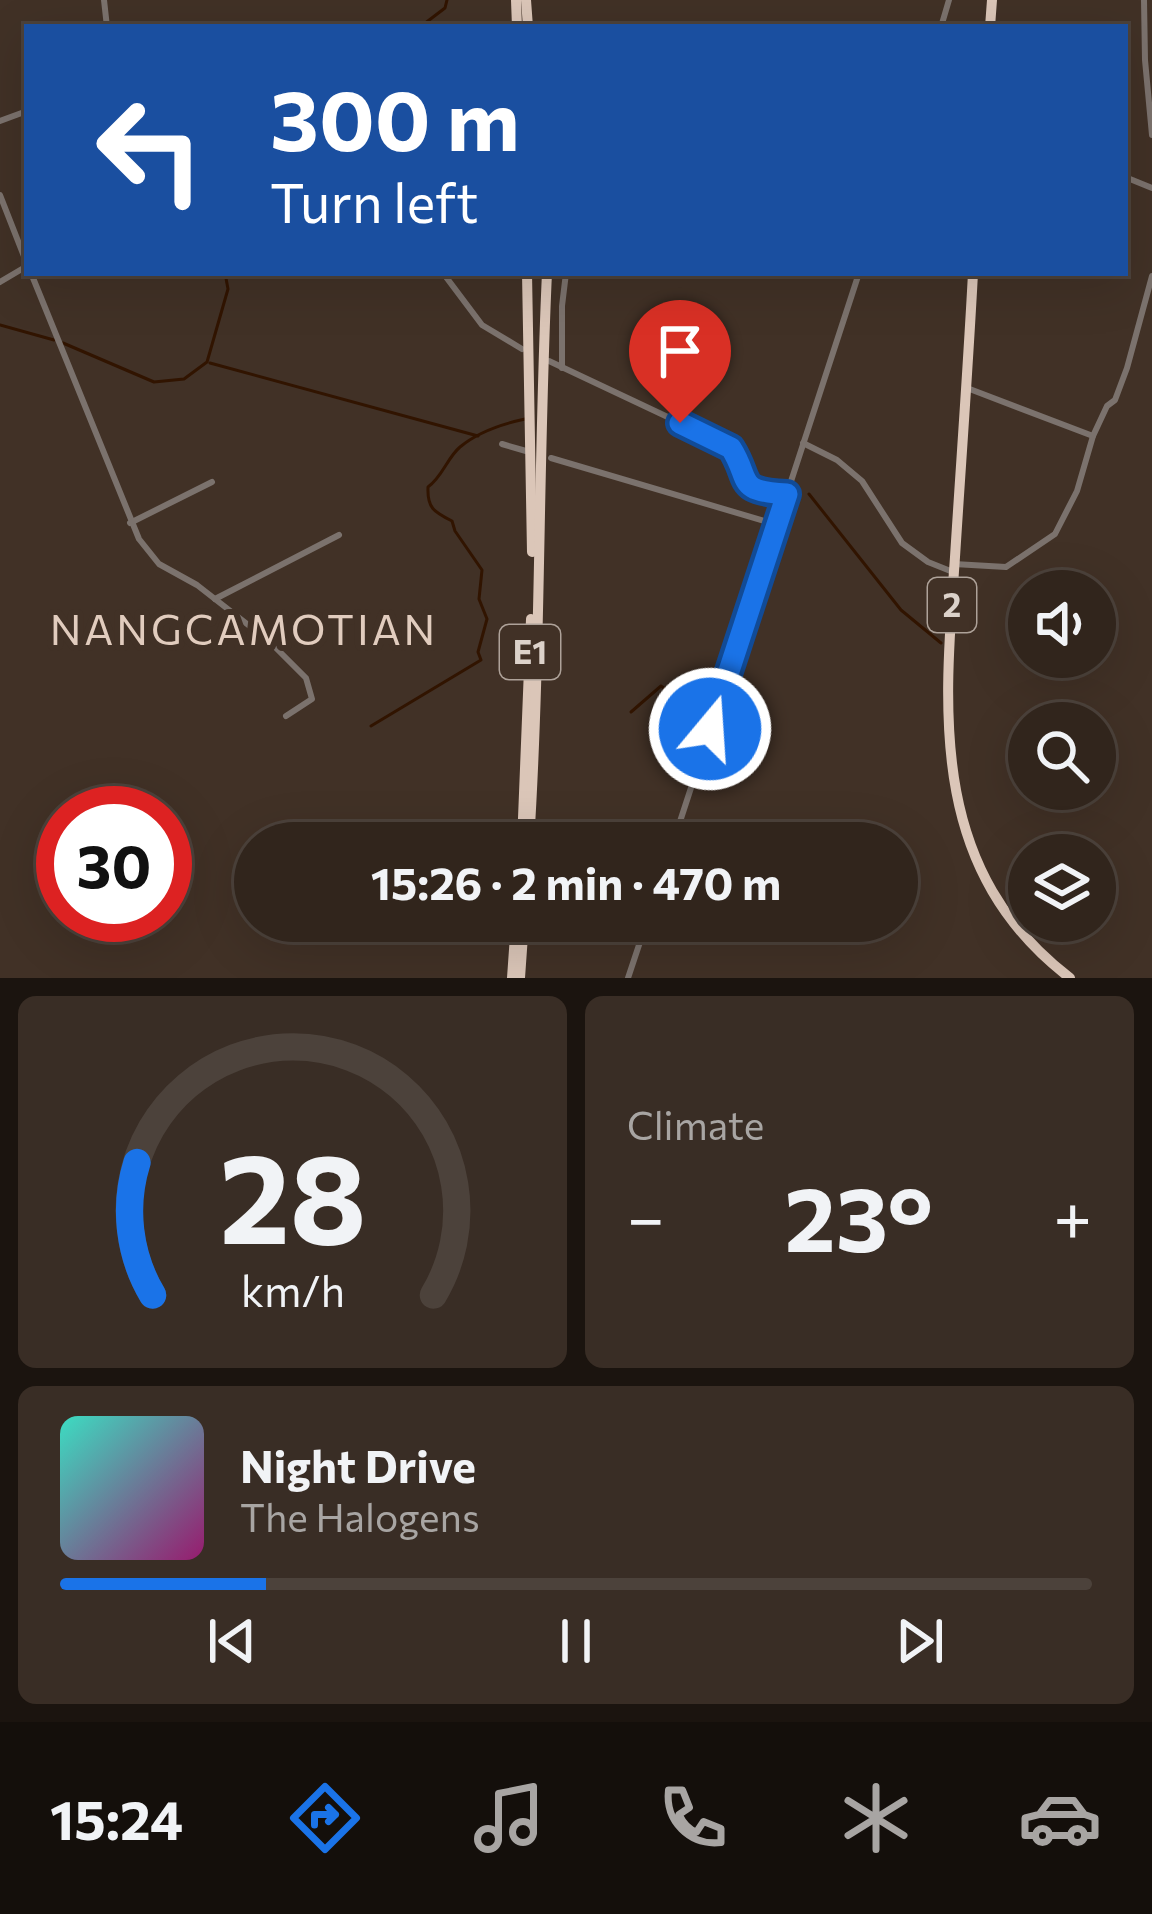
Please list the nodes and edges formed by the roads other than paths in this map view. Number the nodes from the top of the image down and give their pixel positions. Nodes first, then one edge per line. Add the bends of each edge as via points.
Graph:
1 (1144, 0) edge
2 (1152, 135) edge
3 (0, 195) edge
4 (24, 258) edge
5 (32, 276) edge
6 (445, 276) edge
7 (527, 276) edge
8 (548, 276) edge
9 (566, 276) edge
10 (855, 276) edge
11 (973, 276) edge
12 (1152, 276) edge
13 (522, 349) dead end
14 (549, 361) dead end
15 (562, 368) junction
16 (966, 387) junction
17 (1093, 436) junction
18 (803, 443) junction
19 (502, 444) dead end
20 (526, 451) dead end
21 (550, 458) dead end
22 (212, 482) dead end
23 (787, 494) junction
24 (130, 523) junction
25 (778, 525) junction
26 (339, 535) dead end
27 (954, 568) junction
28 (214, 599) junction
29 (286, 716) dead end
30 (526, 822) edge
31 (527, 822) edge
32 (680, 822) edge
33 (519, 942) edge
34 (640, 942) edge
35 (516, 978) edge
36 (628, 978) edge
37 (1070, 978) edge

1 - 2 street
3 - 4 street
5 - 24 street
6 - 13 street via 482,325
7 - 30 highway, E1
8 - 31 highway, E1
9 - 15 street
10 - 18 street
11 - 16 highway, 2
12 - 17 street via 1127,368
14 - 15 street
15 - 23 street via 725,444 746,482
16 - 17 street
16 - 27 highway, 2
17 - 27 street via 1077,491 1051,538 1006,567
18 - 23 street
18 - 27 street via 862,481 911,551
19 - 20 street
21 - 25 street
22 - 24 street
23 - 25 street
24 - 28 street via 159,564
25 - 32 street
26 - 28 street
27 - 37 highway, 2 via 946,703 956,801 998,896
28 - 29 street via 312,686 309,704
33 - 35 highway
34 - 36 street

